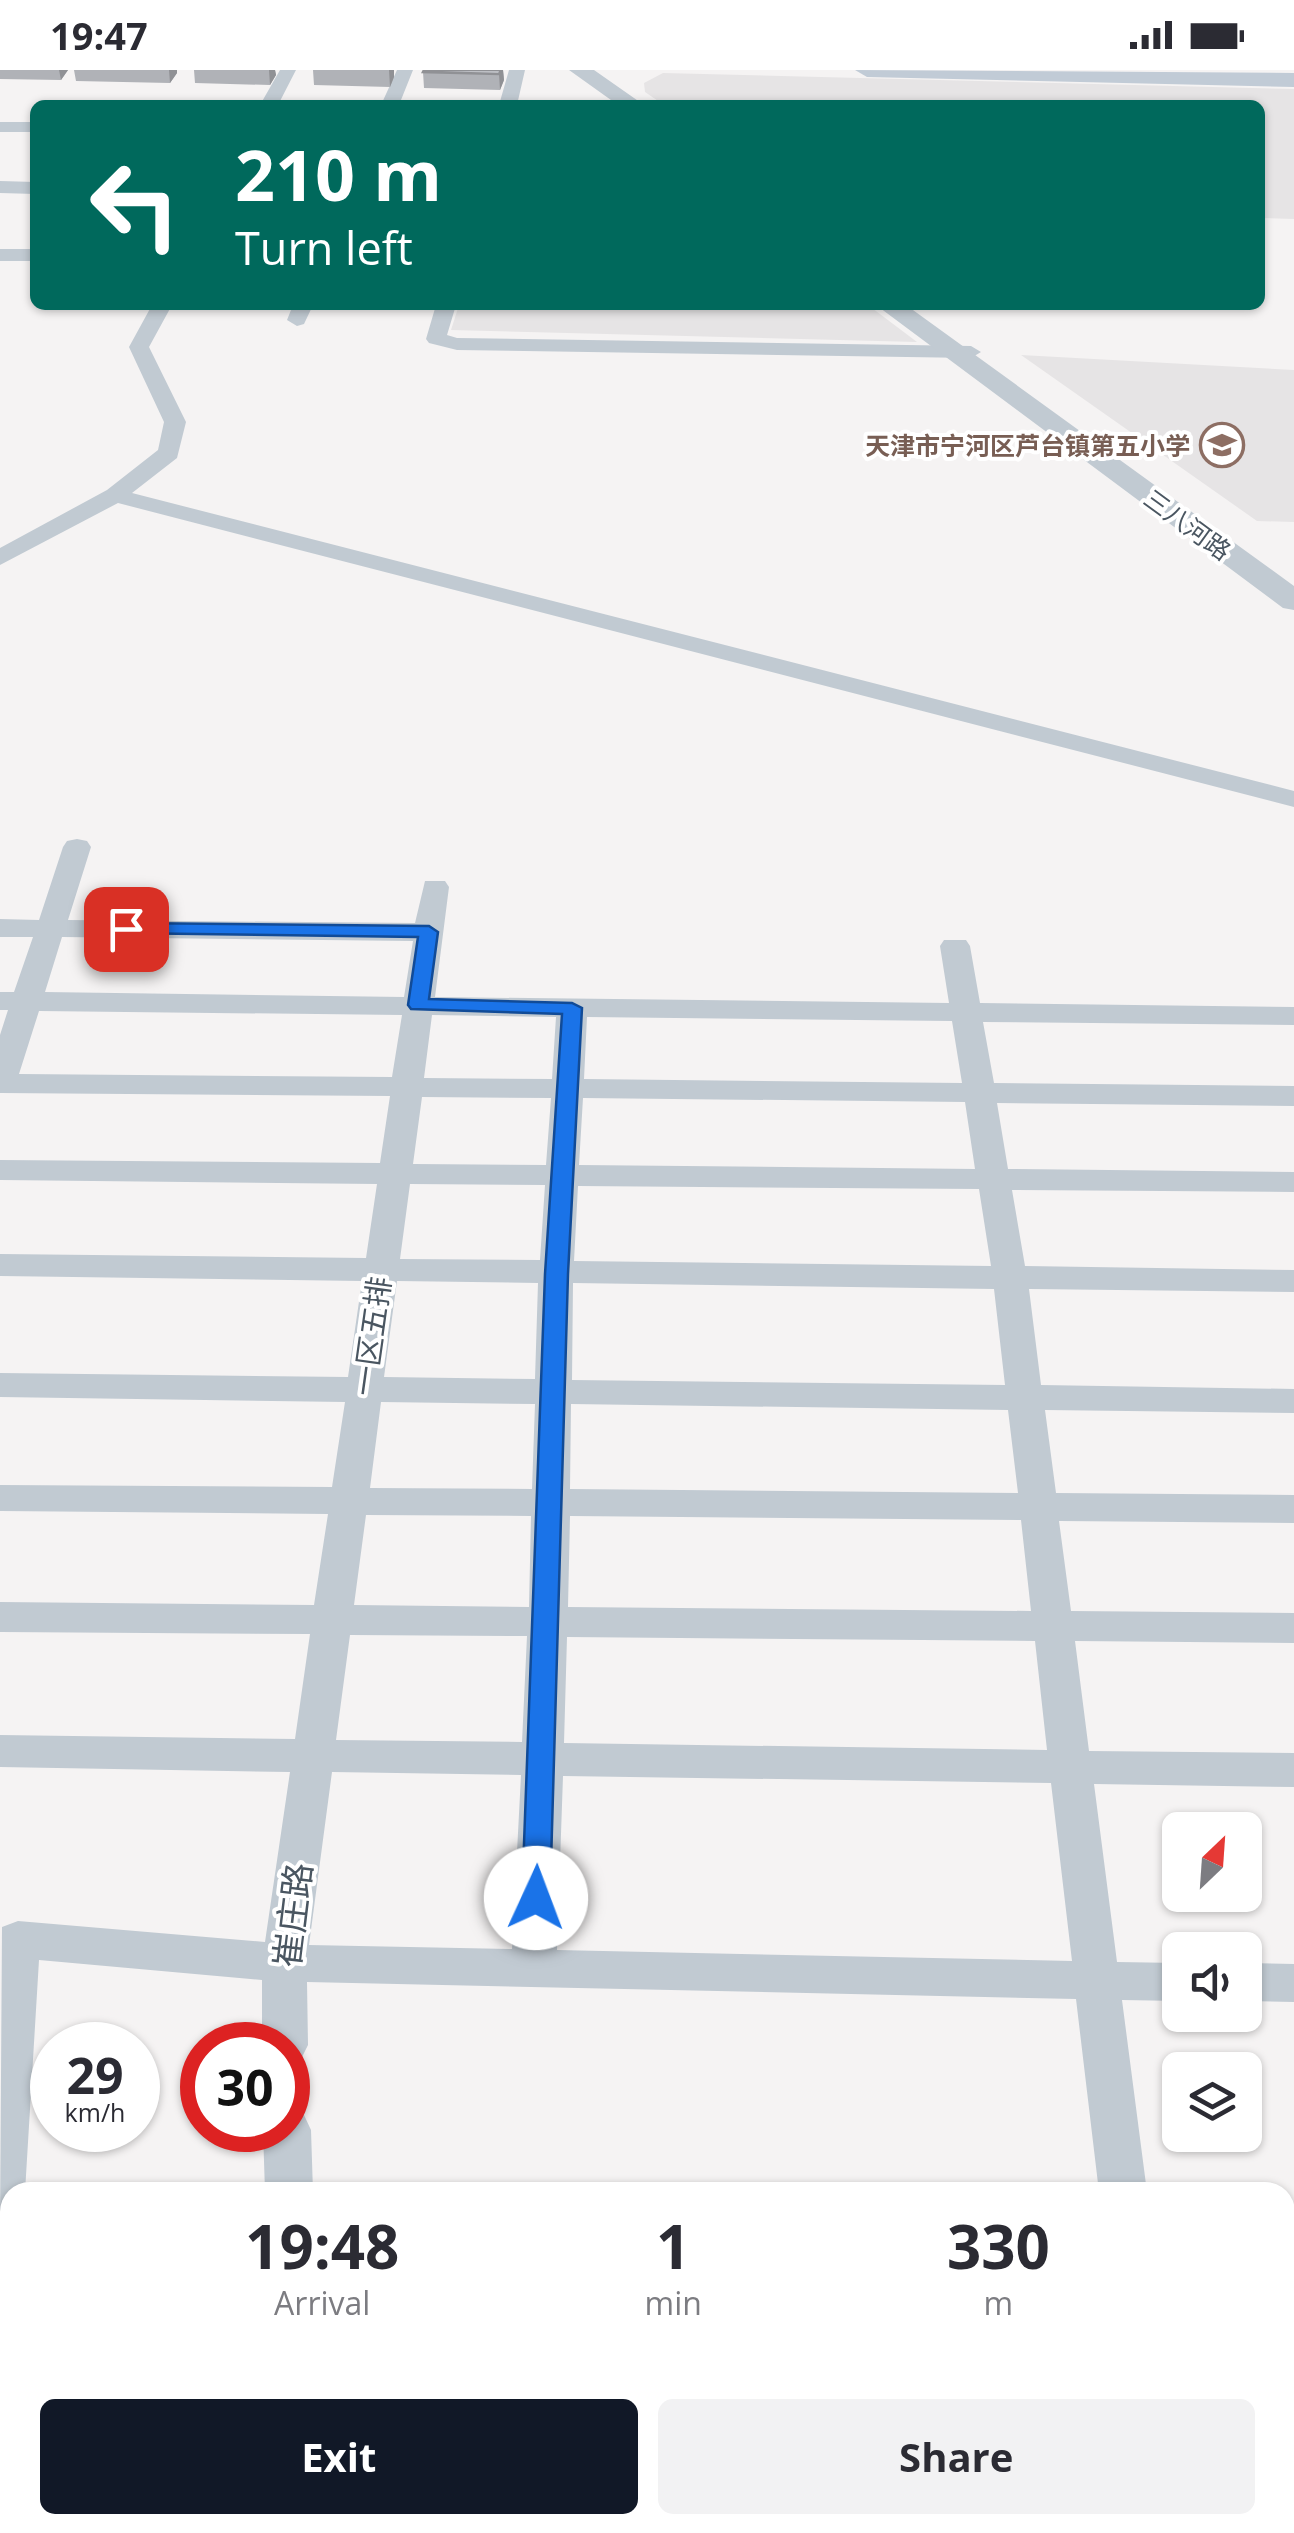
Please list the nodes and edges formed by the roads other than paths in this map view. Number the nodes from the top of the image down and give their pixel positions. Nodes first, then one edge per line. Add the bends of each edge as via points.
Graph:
1 (288, 70) edge
2 (405, 70) edge
3 (517, 70) edge
4 (568, 70) edge
5 (580, 70) edge
6 (866, 70) edge
7 (624, 71) edge
8 (1202, 73) edge
9 (1294, 76) edge
10 (611, 96) edge
11 (272, 100) edge
12 (392, 100) edge
13 (509, 100) edge
14 (0, 126) edge
15 (30, 128) edge
16 (0, 187) edge
17 (30, 188) edge
18 (0, 254) edge
19 (30, 256) edge
20 (159, 310) edge
21 (445, 310) edge
22 (897, 310) edge
23 (913, 310) edge
24 (962, 352) junction
25 (116, 495) junction
26 (0, 558) edge
27 (1294, 586) edge
28 (1294, 601) edge
29 (1294, 799) edge
30 (77, 847) dead end
31 (435, 887) dead end
32 (0, 928) edge
33 (50, 928) junction
34 (429, 932) junction
35 (955, 946) dead end
36 (13, 1001) edge
37 (418, 1005) junction
38 (572, 1008) junction
39 (964, 1015) junction
40 (1294, 1016) edge
41 (0, 1082) edge
42 (406, 1087) junction
43 (566, 1088) junction
44 (979, 1091) junction
45 (1294, 1096) edge
46 (0, 1170) edge
47 (393, 1174) junction
48 (561, 1176) junction
49 (994, 1180) junction
50 (1294, 1182) edge
51 (0, 1265) edge
52 (379, 1272) junction
53 (556, 1274) junction
54 (1010, 1278) junction
55 (1294, 1281) edge
56 (0, 1385) edge
57 (363, 1390) junction
58 (553, 1392) junction
59 (1024, 1398) junction
60 (1294, 1401) edge
61 (0, 1498) edge
62 (348, 1501) junction
63 (551, 1503) junction
64 (1038, 1507) junction
65 (1294, 1509) edge
66 (0, 1617) edge
67 (332, 1620) junction
68 (548, 1622) junction
69 (1052, 1626) junction
70 (1294, 1628) edge
71 (0, 1751) edge
72 (541, 1759) junction
73 (1070, 1767) junction
74 (311, 1770) junction
75 (1294, 1770) edge
76 (284, 1964) junction
77 (534, 1967) junction
78 (1099, 1980) junction
79 (1162, 1982) edge
80 (1262, 1982) edge
81 (1294, 1983) edge
82 (284, 2022) edge
83 (288, 2152) edge
84 (2, 2182) edge
85 (289, 2182) edge
86 (1122, 2182) edge

1 - 11 street
2 - 12 street
3 - 13 street
4 - 10 street
5 - 10 street
6 - 8 main road
7 - 10 street via 610,77
8 - 9 main road
14 - 15 street
16 - 17 street
18 - 19 street
20 - 25 street via 139,346 175,422 170,453
21 - 24 street via 436,339 457,344
22 - 24 street, 三八河路
23 - 24 street, 三八河路
24 - 27 street, 三八河路
24 - 28 street, 三八河路
25 - 26 street
25 - 29 street
30 - 33 street
31 - 34 street, 一区五排
32 - 33 street
33 - 34 street
33 - 36 street
34 - 37 street, 一区五排
35 - 39 street
36 - 37 street
36 - 41 street
37 - 38 street
37 - 42 street, 一区五排
38 - 39 street
38 - 43 street
39 - 40 street
39 - 44 street
41 - 42 street
42 - 43 street
42 - 47 street, 一区五排
43 - 44 street
43 - 48 street
44 - 45 street
44 - 49 street
46 - 47 street
47 - 48 street
47 - 52 street, 一区五排
48 - 49 street
48 - 53 street
49 - 50 street
49 - 54 street
51 - 52 street
52 - 53 street
52 - 57 street, 一区五排
53 - 54 street
53 - 58 street
54 - 55 street
54 - 59 street
56 - 57 street
57 - 58 street
57 - 62 street, 一区五排
58 - 59 street
58 - 63 street
59 - 60 street
59 - 64 street
61 - 62 street
62 - 63 street
62 - 67 street, 一区五排
63 - 64 street
63 - 68 street
64 - 65 street
64 - 69 street
66 - 67 street
67 - 68 street
67 - 74 street, 一区五排
68 - 69 street
68 - 72 street
69 - 70 street
69 - 73 street
71 - 74 street
72 - 73 street
72 - 74 street
72 - 77 street
73 - 75 street
73 - 78 street
74 - 76 street, 崔庄路
76 - 77 street
76 - 82 street, 崔庄路
76 - 84 street via 18,1940
77 - 78 street
78 - 79 street
78 - 86 street
80 - 81 street
83 - 85 street

